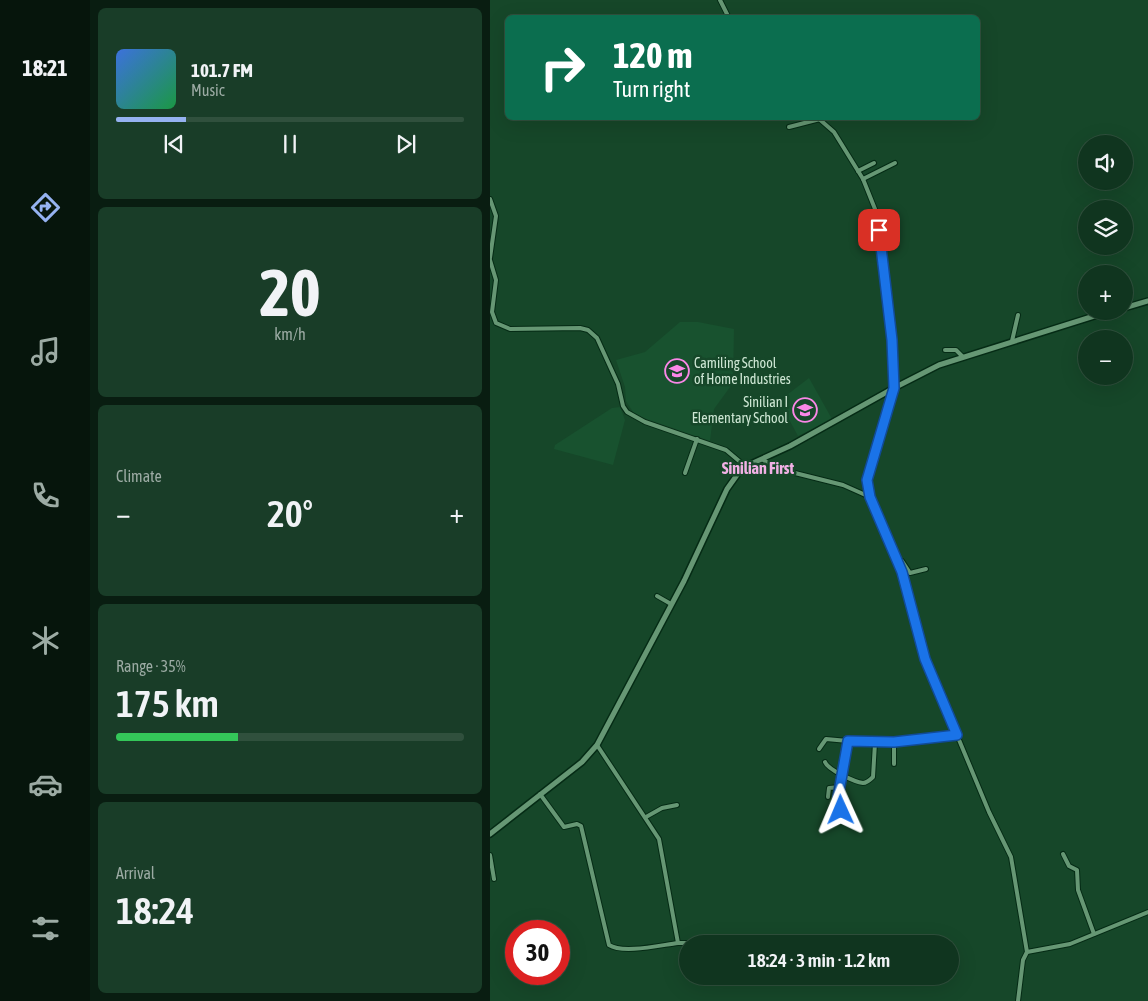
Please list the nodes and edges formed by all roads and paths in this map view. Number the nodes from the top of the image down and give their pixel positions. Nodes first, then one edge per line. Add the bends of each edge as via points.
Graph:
1 (720, 0) edge
2 (728, 15) edge
3 (812, 120) edge
4 (821, 120) edge
5 (789, 127) dead end
6 (874, 163) dead end
7 (895, 163) dead end
8 (858, 171) junction
9 (863, 179) junction
10 (490, 199) edge
11 (490, 259) edge
12 (1148, 301) edge
13 (1133, 305) edge
14 (1018, 316) dead end
15 (1081, 320) edge
16 (1012, 341) junction
17 (945, 350) dead end
18 (963, 357) junction
19 (894, 388) junction
20 (697, 439) junction
21 (762, 459) junction
22 (745, 466) junction
23 (685, 473) dead end
24 (870, 497) junction
25 (897, 560) junction
26 (926, 569) dead end
27 (657, 596) dead end
28 (671, 604) junction
29 (957, 735) junction
30 (848, 741) junction
31 (894, 742) junction
32 (875, 743) junction
33 (597, 745) junction
34 (819, 748) dead end
35 (825, 762) dead end
36 (894, 764) dead end
37 (843, 775) junction
38 (840, 787) junction
39 (540, 794) junction
40 (828, 797) dead end
41 (677, 805) dead end
42 (841, 810) dead end
43 (646, 817) junction
44 (490, 834) edge
45 (1063, 854) dead end
46 (490, 855) edge
47 (494, 880) dead end
48 (1148, 912) edge
49 (1094, 934) junction
50 (678, 943) joint
51 (1026, 952) junction
52 (1018, 1001) edge

1 - 2 street
3 - 5 street
4 - 8 street via 834,132
6 - 8 street
7 - 9 street
8 - 9 street
9 - 19 street via 877,214 892,340
10 - 11 street via 496,216
11 - 20 street via 496,280 492,312 496,322 510,329 588,330 597,338 609,362 626,412
12 - 13 street
14 - 16 street
15 - 16 street
16 - 18 street
17 - 18 street via 956,350
18 - 19 street via 939,365
19 - 21 street
19 - 24 street via 867,475
20 - 22 street via 726,450
20 - 23 street
21 - 22 street
21 - 24 street via 775,468 844,485
22 - 28 street via 727,489
24 - 25 street
25 - 26 street via 902,561 910,573
25 - 29 street via 920,645
27 - 28 street
28 - 33 street
29 - 31 street
29 - 51 street via 1011,857
30 - 32 street
30 - 34 street via 826,740
30 - 37 street
31 - 32 street
31 - 36 street
32 - 37 street via 872,779 862,783
33 - 39 street via 582,762
33 - 43 street
35 - 37 street via 831,771
37 - 38 street
38 - 40 street via 829,788
38 - 42 street via 838,800
39 - 44 street
39 - 50 street via 564,827 581,826 609,945 632,948
41 - 43 street via 662,808
43 - 50 street via 660,842
45 - 49 street via 1069,866 1077,870 1078,890
46 - 47 street
48 - 49 street
49 - 51 street via 1064,946
51 - 52 street

